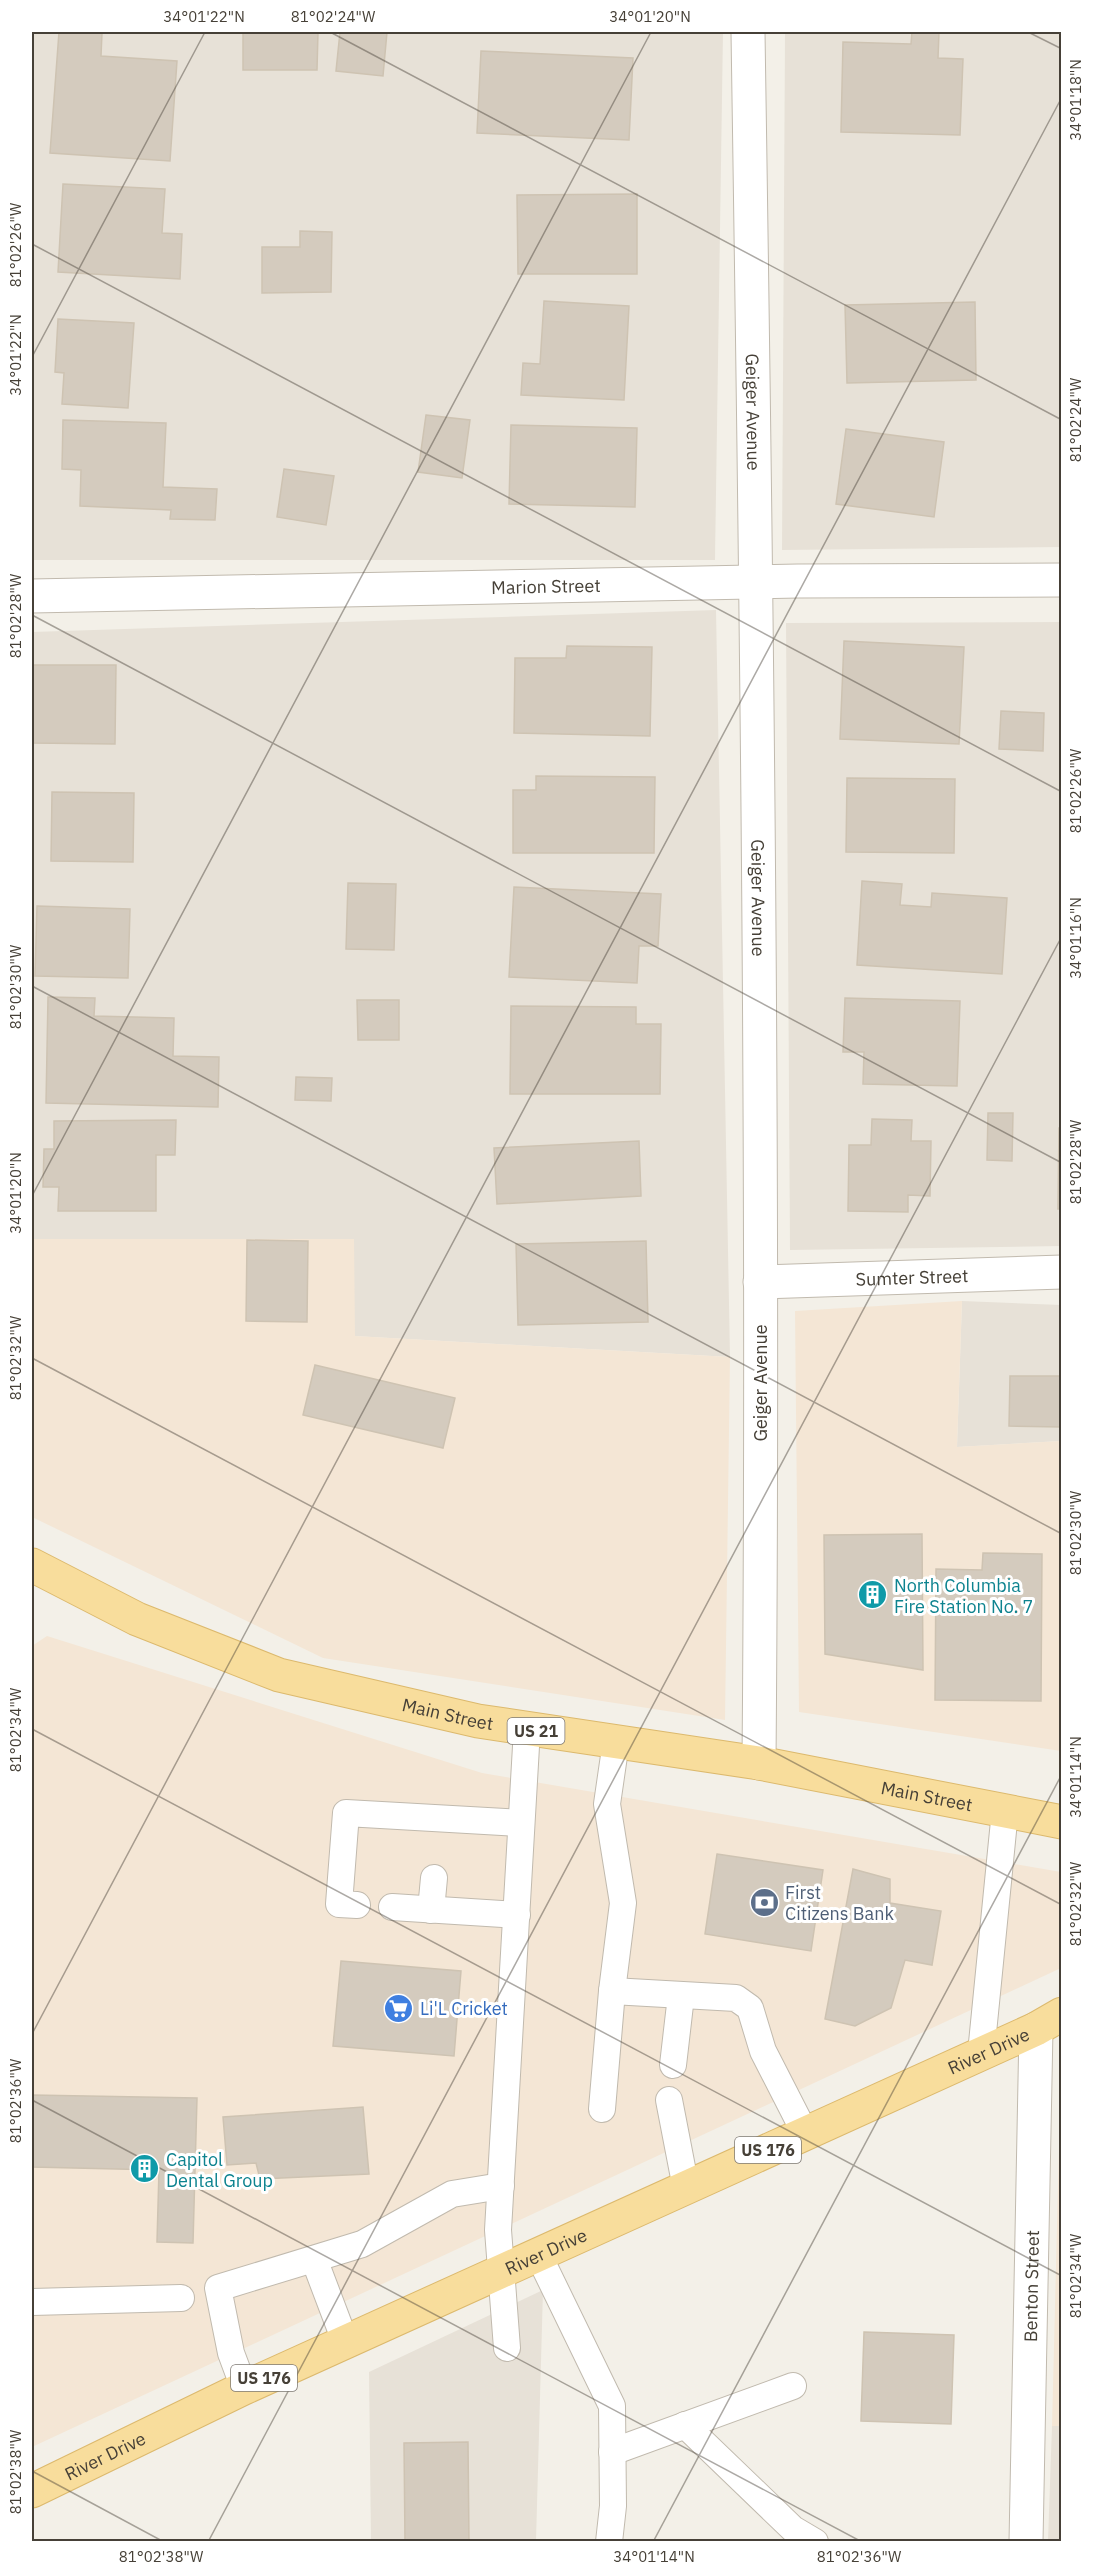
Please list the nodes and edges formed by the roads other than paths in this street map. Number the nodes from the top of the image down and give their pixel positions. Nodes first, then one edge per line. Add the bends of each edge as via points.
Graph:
1 (748, 32) edge
2 (1062, 579) edge
3 (756, 583) junction
4 (32, 596) edge
5 (1062, 1272) edge
6 (760, 1282) junction
7 (32, 1565) edge
8 (527, 1729) junction
9 (616, 1742) junction
10 (759, 1763) junction
11 (1005, 1811) junction
12 (1062, 1822) edge
13 (521, 1823) junction
14 (434, 1878) dead end
15 (357, 1905) dead end
16 (392, 1907) dead end
17 (430, 1910) junction
18 (517, 1915) junction
19 (612, 1991) junction
20 (681, 1996) junction
21 (1049, 2021) edge
22 (981, 2053) junction
23 (673, 2065) dead end
24 (669, 2100) dead end
25 (602, 2109) dead end
26 (805, 2133) junction
27 (501, 2186) junction
28 (686, 2188) junction
29 (538, 2254) junction
30 (314, 2259) junction
31 (500, 2271) junction
32 (181, 2298) dead end
33 (32, 2302) edge
34 (345, 2342) junction
35 (507, 2348) dead end
36 (793, 2386) dead end
37 (244, 2388) junction
38 (685, 2425) junction
39 (612, 2452) junction
40 (32, 2491) edge
41 (609, 2541) edge
42 (815, 2541) edge
43 (1026, 2541) edge

1 - 3 street, Geiger Avenue
2 - 3 street, Marion Street
3 - 4 street, Marion Street
3 - 6 street, Geiger Avenue
5 - 6 street, Sumter Street
6 - 10 street, Geiger Avenue
7 - 8 main road, Main Street / US 21 via 137,1619 279,1675
8 - 9 main road, Main Street / US 21
8 - 13 lane
9 - 10 main road, Main Street / US 21
9 - 19 lane via 607,1803 623,1903
10 - 11 main road, Main Street / US 21
11 - 12 main road, Main Street / US 21
11 - 22 lane
13 - 15 lane via 380,1821 346,1813 339,1904
13 - 18 lane
14 - 17 lane
16 - 17 lane
17 - 18 lane
18 - 27 lane
19 - 20 lane
19 - 25 lane
20 - 23 lane
20 - 26 lane via 736,1998 750,2008 763,2050
21 - 22 main road, River Drive / US 176
21 - 43 street, Benton Street
22 - 26 main road, River Drive / US 176
24 - 28 lane
26 - 28 main road, River Drive / US 176
27 - 30 lane via 452,2194 363,2244
27 - 31 lane
28 - 29 main road, River Drive / US 176
29 - 31 main road, River Drive / US 176
29 - 39 lane via 612,2406
30 - 34 lane
30 - 37 lane via 218,2288 231,2353
31 - 34 main road, River Drive / US 176
31 - 35 lane
32 - 33 lane
34 - 37 main road, River Drive / US 176
36 - 38 lane
37 - 40 main road, River Drive / US 176
38 - 39 lane
38 - 42 lane via 793,2529
39 - 41 lane

